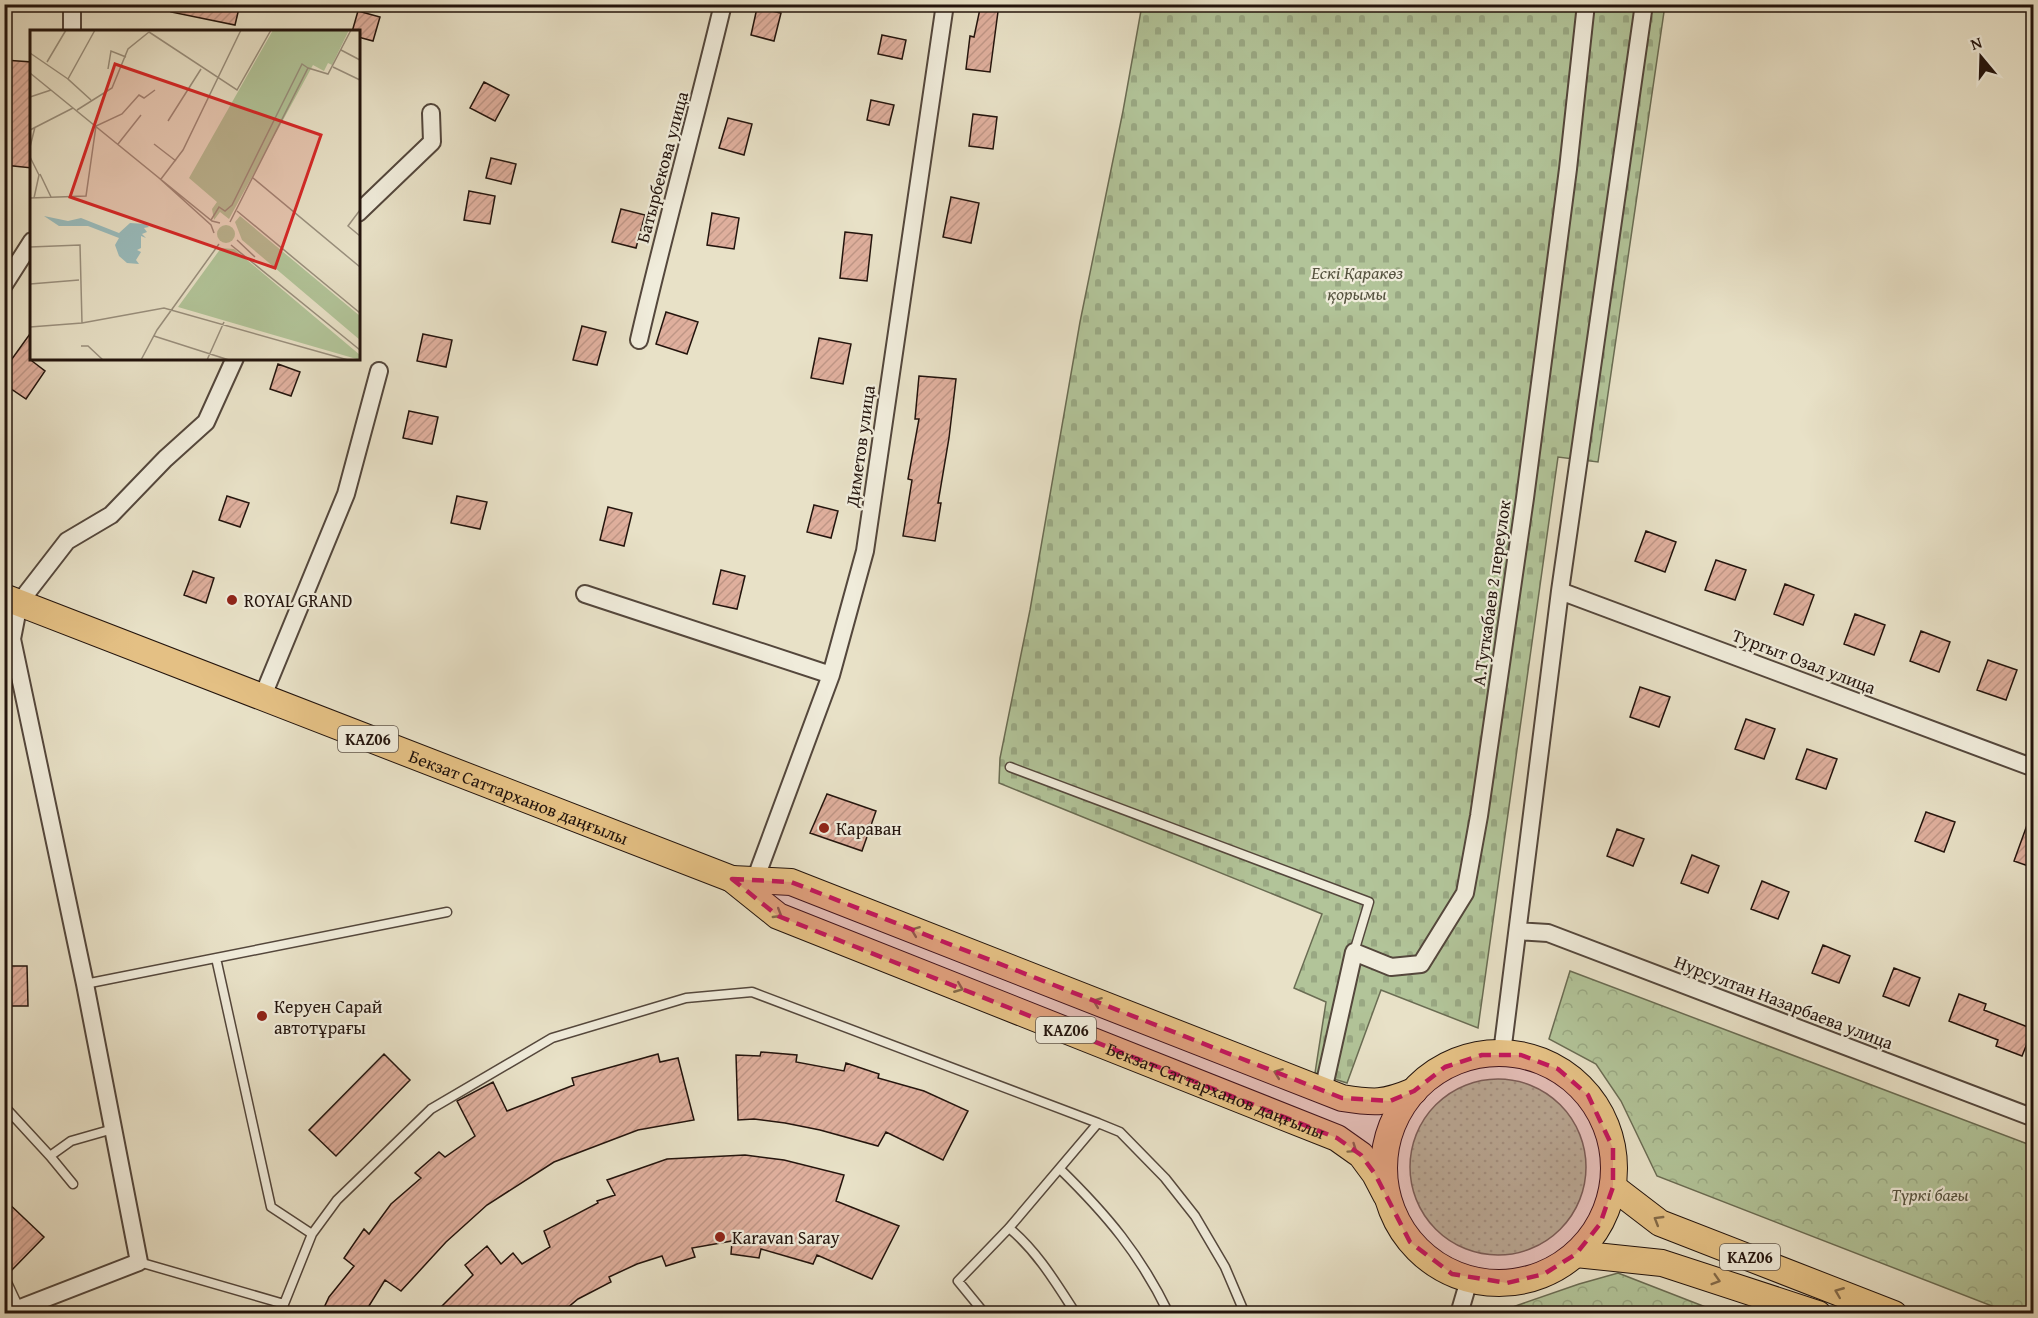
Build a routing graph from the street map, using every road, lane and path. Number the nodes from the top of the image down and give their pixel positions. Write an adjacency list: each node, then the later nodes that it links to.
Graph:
1 (72, 4): 6 (street)
2 (723, 4): 11 (street, Батырбекова улица)
3 (945, 4): 17 (street, Диметов улица)
4 (1586, 4): 24 (street, А.Туткабаев 2 переулок)
5 (1644, 4): 14 (street)
6 (72, 30)
7 (431, 113): 8 (street)
8 (360, 211)
9 (30, 244): 10 (street)
10 (4, 285)
11 (639, 340)
12 (234, 360): 16 (street)
13 (379, 371): 18 (street)
14 (1560, 591): 20 (street, Тургыт Озал улица); 23 (street)
15 (585, 594): 17 (street)
16 (12, 600): 18 (main road, Бекзат Саттарханов даңғылы / KАZ06); 26 (street)
17 (831, 675): 21 (street, Диметов улица)
18 (261, 698): 21 (main road, Бекзат Саттарханов даңғылы / KАZ06)
19 (1010, 767): 24 (lane)
20 (2034, 768)
21 (744, 879): 28 (main road, Бекзат Саттарханов даңғылы / KАZ06, one-way to 21); 38 (main road, Бекзат Саттарханов даңғылы / KАZ06, one-way to 38)
22 (447, 912): 25 (lane)
23 (1518, 931): 27 (street); 31 (street, Нурсултан Назарбаева улица)
24 (1354, 952): 28 (street)
25 (216, 958): 26 (lane); 40 (lane)
26 (85, 984): 33 (street)
27 (1502, 1053): 29 (main road, KАZ06); 37 (main road, KАZ06)
28 (1323, 1091): 29 (main road, Бекзат Саттарханов даңғылы / KАZ06)
29 (1414, 1091): 38 (main road, KАZ06)
30 (4, 1106): 34 (lane)
31 (2034, 1118)
32 (1098, 1123): 35 (lane); 40 (lane); 51 (lane)
33 (113, 1129): 34 (lane); 42 (street)
34 (50, 1156): 36 (lane)
35 (1060, 1169): 39 (lane); 50 (lane)
36 (73, 1184)
37 (1613, 1187): 41 (main road, KАZ06); 54 (main road, KАZ06, one-way to 37)
38 (1386, 1195): 44 (main road, KАZ06)
39 (1009, 1228): 48 (lane); 49 (lane)
40 (312, 1234): 45 (lane)
41 (1576, 1254): 44 (main road, KАZ06); 53 (main road, KАZ06, one-way to 53)
42 (139, 1262): 45 (lane); 46 (street)
43 (4, 1276): 46 (lane)
44 (1469, 1280): 52 (street)
45 (284, 1304): 47 (lane)
46 (12, 1311)
47 (280, 1314)
48 (985, 1314)
49 (1076, 1314)
50 (1170, 1314)
51 (1245, 1314)
52 (1459, 1314)
53 (1818, 1314)
54 (1894, 1314)

